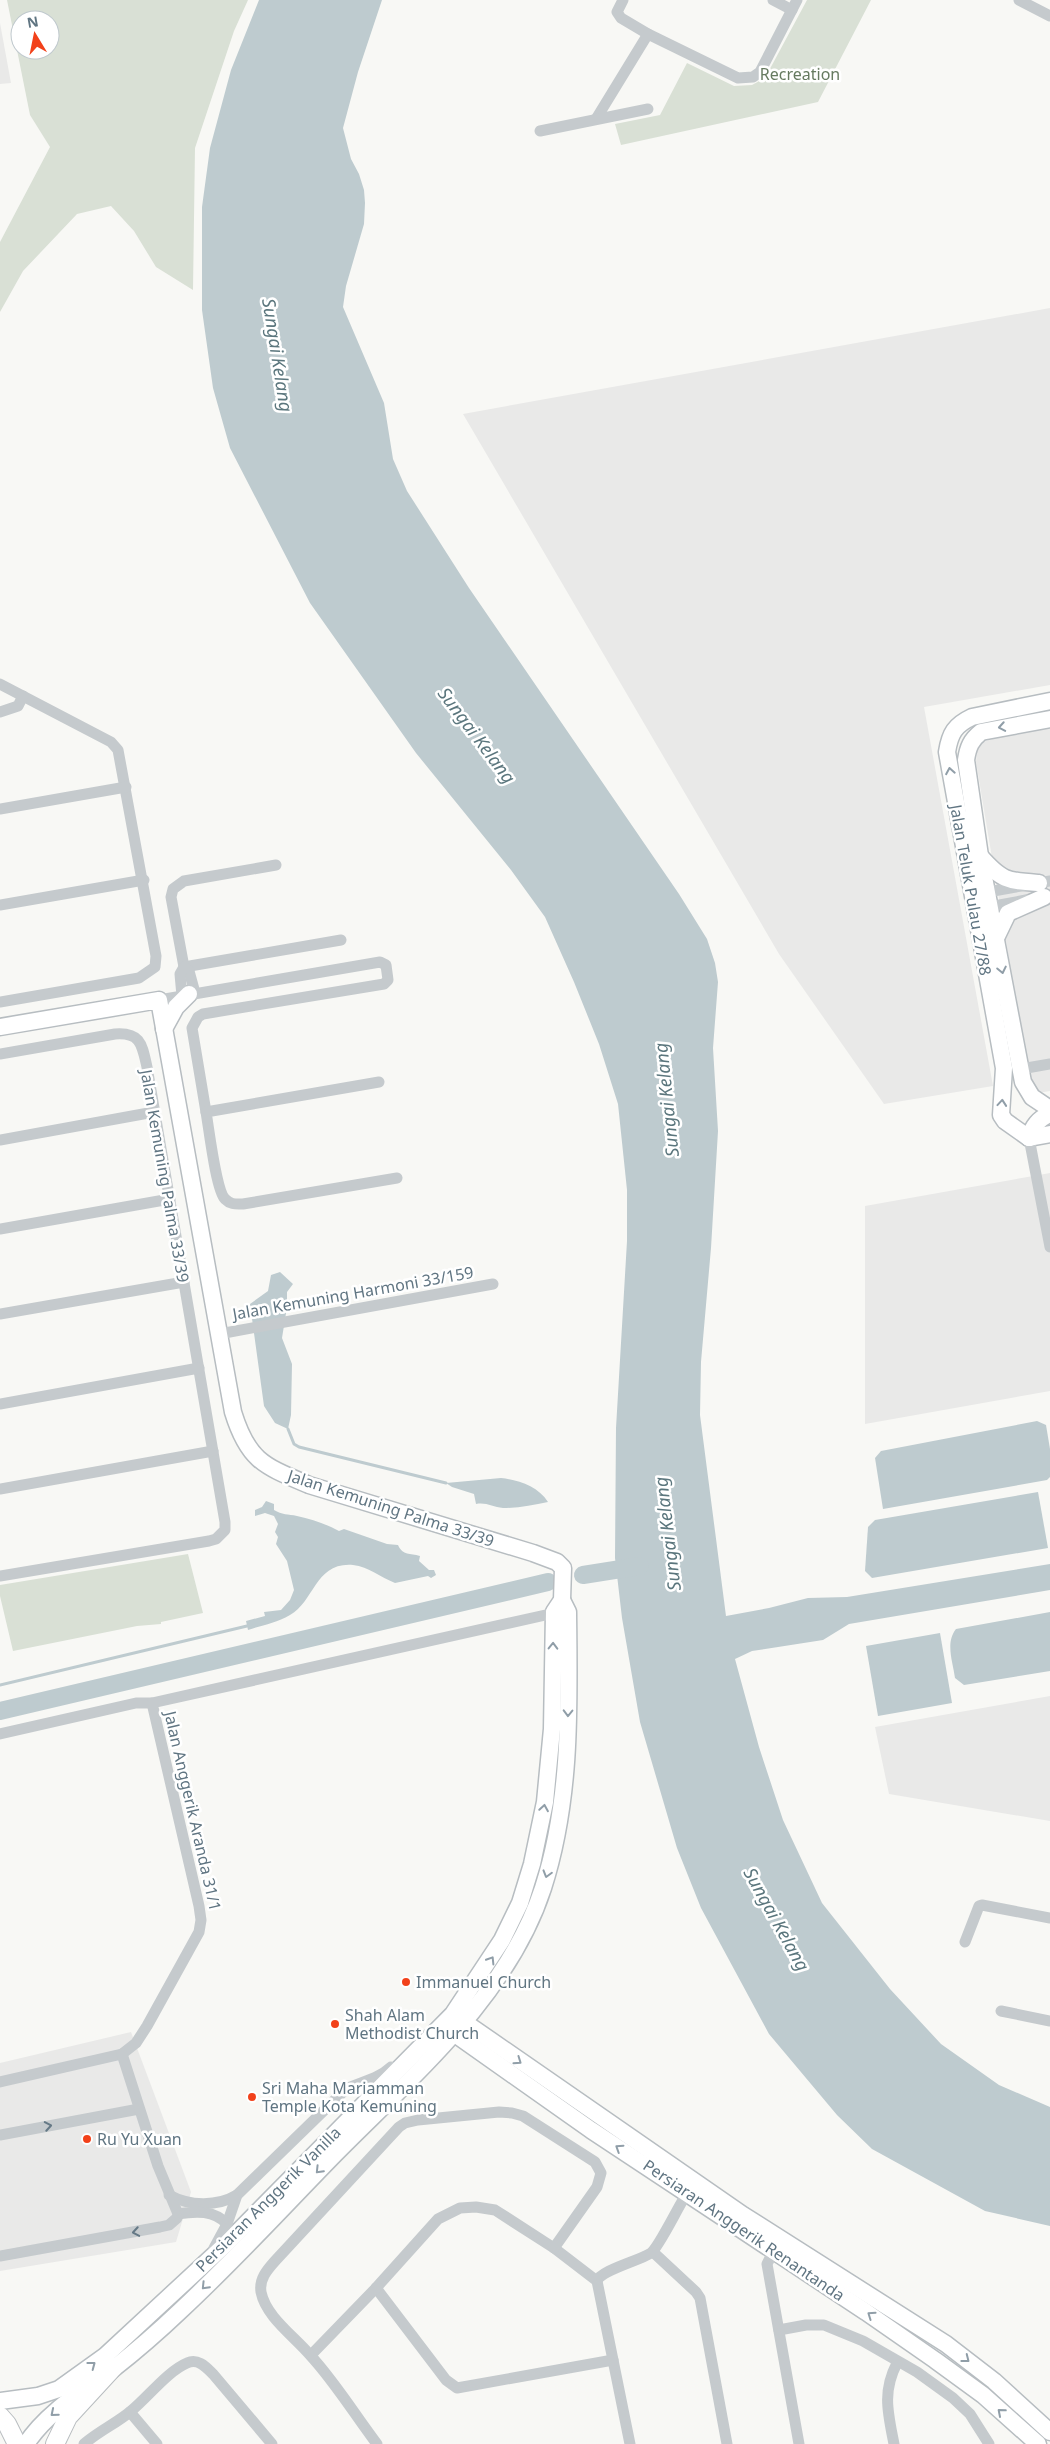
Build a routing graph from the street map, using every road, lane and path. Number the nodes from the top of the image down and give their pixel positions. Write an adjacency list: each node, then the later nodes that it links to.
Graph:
1 (773, 0): 4 (street)
2 (1019, 0): 5 (street)
3 (620, 5): 6 (street)
4 (794, 5): 6 (street)
5 (1050, 16)
6 (648, 34): 8 (street)
7 (648, 109): 8 (street)
8 (596, 119): 9 (street)
9 (540, 131)
10 (0, 684): 11 (street)
11 (23, 696): 13 (street); 15 (street)
12 (1050, 701): 21 (main road, Jalan Teluk Pulau 27/88, one-way to 12)
13 (0, 712)
14 (1050, 719): 17 (main road, Jalan Teluk Pulau 27/88, one-way to 17)
15 (126, 786): 16 (street); 19 (street)
16 (0, 809)
17 (980, 856): 20 (main road); 21 (main road, Jalan Teluk Pulau 27/88)
18 (276, 865): 26 (street)
19 (144, 880): 22 (street); 30 (street)
20 (1046, 889): 21 (street); 23 (main road)
21 (981, 901): 23 (main road, Jalan Teluk Pulau 27/88); 42 (main road, Jalan Teluk Pulau 27/88, one-way to 21)
22 (0, 905)
23 (996, 939): 35 (main road, Jalan Teluk Pulau 27/88, one-way to 35)
24 (341, 940): 26 (street)
25 (361, 965): 27 (street); 27 (street); 28 (street)
26 (184, 967): 28 (street)
27 (365, 987): 39 (street)
28 (188, 994): 29 (street); 32 (main road)
29 (159, 1000): 31 (main road); 32 (main road, Jalan Kemuning Palma 33/39)
30 (0, 1002)
31 (0, 1027)
32 (164, 1029): 52 (main road, Jalan Kemuning Palma 33/39)
33 (0, 1054): 38 (street, Jalan Kemuning Palma 33/39)
34 (1050, 1064): 35 (street)
35 (1021, 1069): 37 (main road, Jalan Teluk Pulau 27/88)
36 (379, 1082): 39 (street)
37 (1050, 1109)
38 (154, 1112): 43 (street); 46 (street, Jalan Kemuning Palma 33/39)
39 (208, 1112): 44 (street)
40 (1050, 1114): 42 (main road)
41 (1050, 1134): 42 (main road)
42 (1029, 1138): 45 (street)
43 (0, 1140)
44 (397, 1178)
45 (1045, 1187): 48 (street)
46 (170, 1199): 47 (street); 49 (street, Jalan Kemuning Palma 33/39)
47 (0, 1229)
48 (1050, 1247)
49 (184, 1282): 51 (street); 53 (street, Jalan Kemuning Palma 33/39)
50 (493, 1284): 52 (street, Jalan Kemuning Harmoni 33/159)
51 (0, 1314)
52 (219, 1334): 57 (main road, Jalan Kemuning Palma 33/39)
53 (199, 1368): 54 (street); 55 (street, Jalan Kemuning Palma 33/39)
54 (0, 1404)
55 (213, 1451): 56 (street); 58 (street, Jalan Kemuning Palma 33/39)
56 (0, 1490)
57 (563, 1568): 59 (main road, Persiaran Anggerik Vanilla)
58 (0, 1576)
59 (561, 1608): 60 (street, Jalan Anggerik Aranda 31/1); 64 (main road, Persiaran Anggerik Vanilla, one-way to 64); 67 (main road, Persiaran Anggerik Vanilla, one-way to 59)
60 (152, 1702): 61 (street); 70 (street, Jalan Anggerik Aranda 31/1)
61 (0, 1734)
62 (1050, 1918): 63 (street)
63 (965, 1942)
64 (500, 1973): 67 (main road, Persiaran Anggerik Vanilla); 69 (main road)
65 (1001, 2011): 66 (street)
66 (1050, 2021)
67 (453, 2024): 68 (main road, Persiaran Anggerik Vanilla); 69 (main road, Persiaran Anggerik Renantanda); 71 (main road, Persiaran Anggerik Vanilla)
68 (426, 2041): 77 (street); 84 (main road, Persiaran Anggerik Vanilla)
69 (487, 2048): 71 (main road); 75 (main road, Persiaran Anggerik Renantanda)
70 (122, 2054): 72 (street); 73 (street)
71 (430, 2057): 93 (main road, Persiaran Anggerik Vanilla, one-way to 93)
72 (0, 2082)
73 (139, 2109): 74 (street, one-way to 73); 76 (street)
74 (0, 2135)
75 (691, 2187): 81 (street); 82 (main road, Persiaran Anggerik Renantanda); 88 (main road)
76 (169, 2195): 77 (street); 78 (street)
77 (237, 2195): 79 (street)
78 (178, 2214): 79 (street); 83 (street, one-way to 83)
79 (227, 2224): 84 (street)
80 (554, 2248): 85 (street); 86 (street); 89 (street)
81 (653, 2252): 85 (street); 106 (street)
82 (773, 2252): 87 (street); 91 (main road, Persiaran Anggerik Renantanda, one-way to 82)
83 (0, 2256)
84 (199, 2268): 94 (main road, Persiaran Anggerik Vanilla, one-way to 84)
85 (597, 2281): 90 (street)
86 (376, 2288): 89 (street); 90 (street)
87 (779, 2330): 92 (street); 107 (street)
88 (946, 2344): 91 (main road); 97 (main road, one-way to 97)
89 (311, 2355): 104 (street)
90 (613, 2360): 105 (street)
91 (935, 2360): 110 (main road, Persiaran Anggerik Renantanda, one-way to 91)
92 (897, 2363): 108 (street); 109 (street)
93 (114, 2367): 99 (main road, Persiaran Anggerik Vanilla, one-way to 99); 100 (main road)
94 (0, 2401)
95 (130, 2412): 101 (street); 102 (street); 103 (street)
96 (0, 2416): 98 (main road)
97 (1050, 2432)
98 (17, 2444)
99 (26, 2444)
100 (55, 2444)
101 (84, 2444)
102 (157, 2444)
103 (272, 2444)
104 (378, 2444)
105 (630, 2444)
106 (727, 2444)
107 (799, 2444)
108 (894, 2444)
109 (989, 2444)
110 (1038, 2444)

